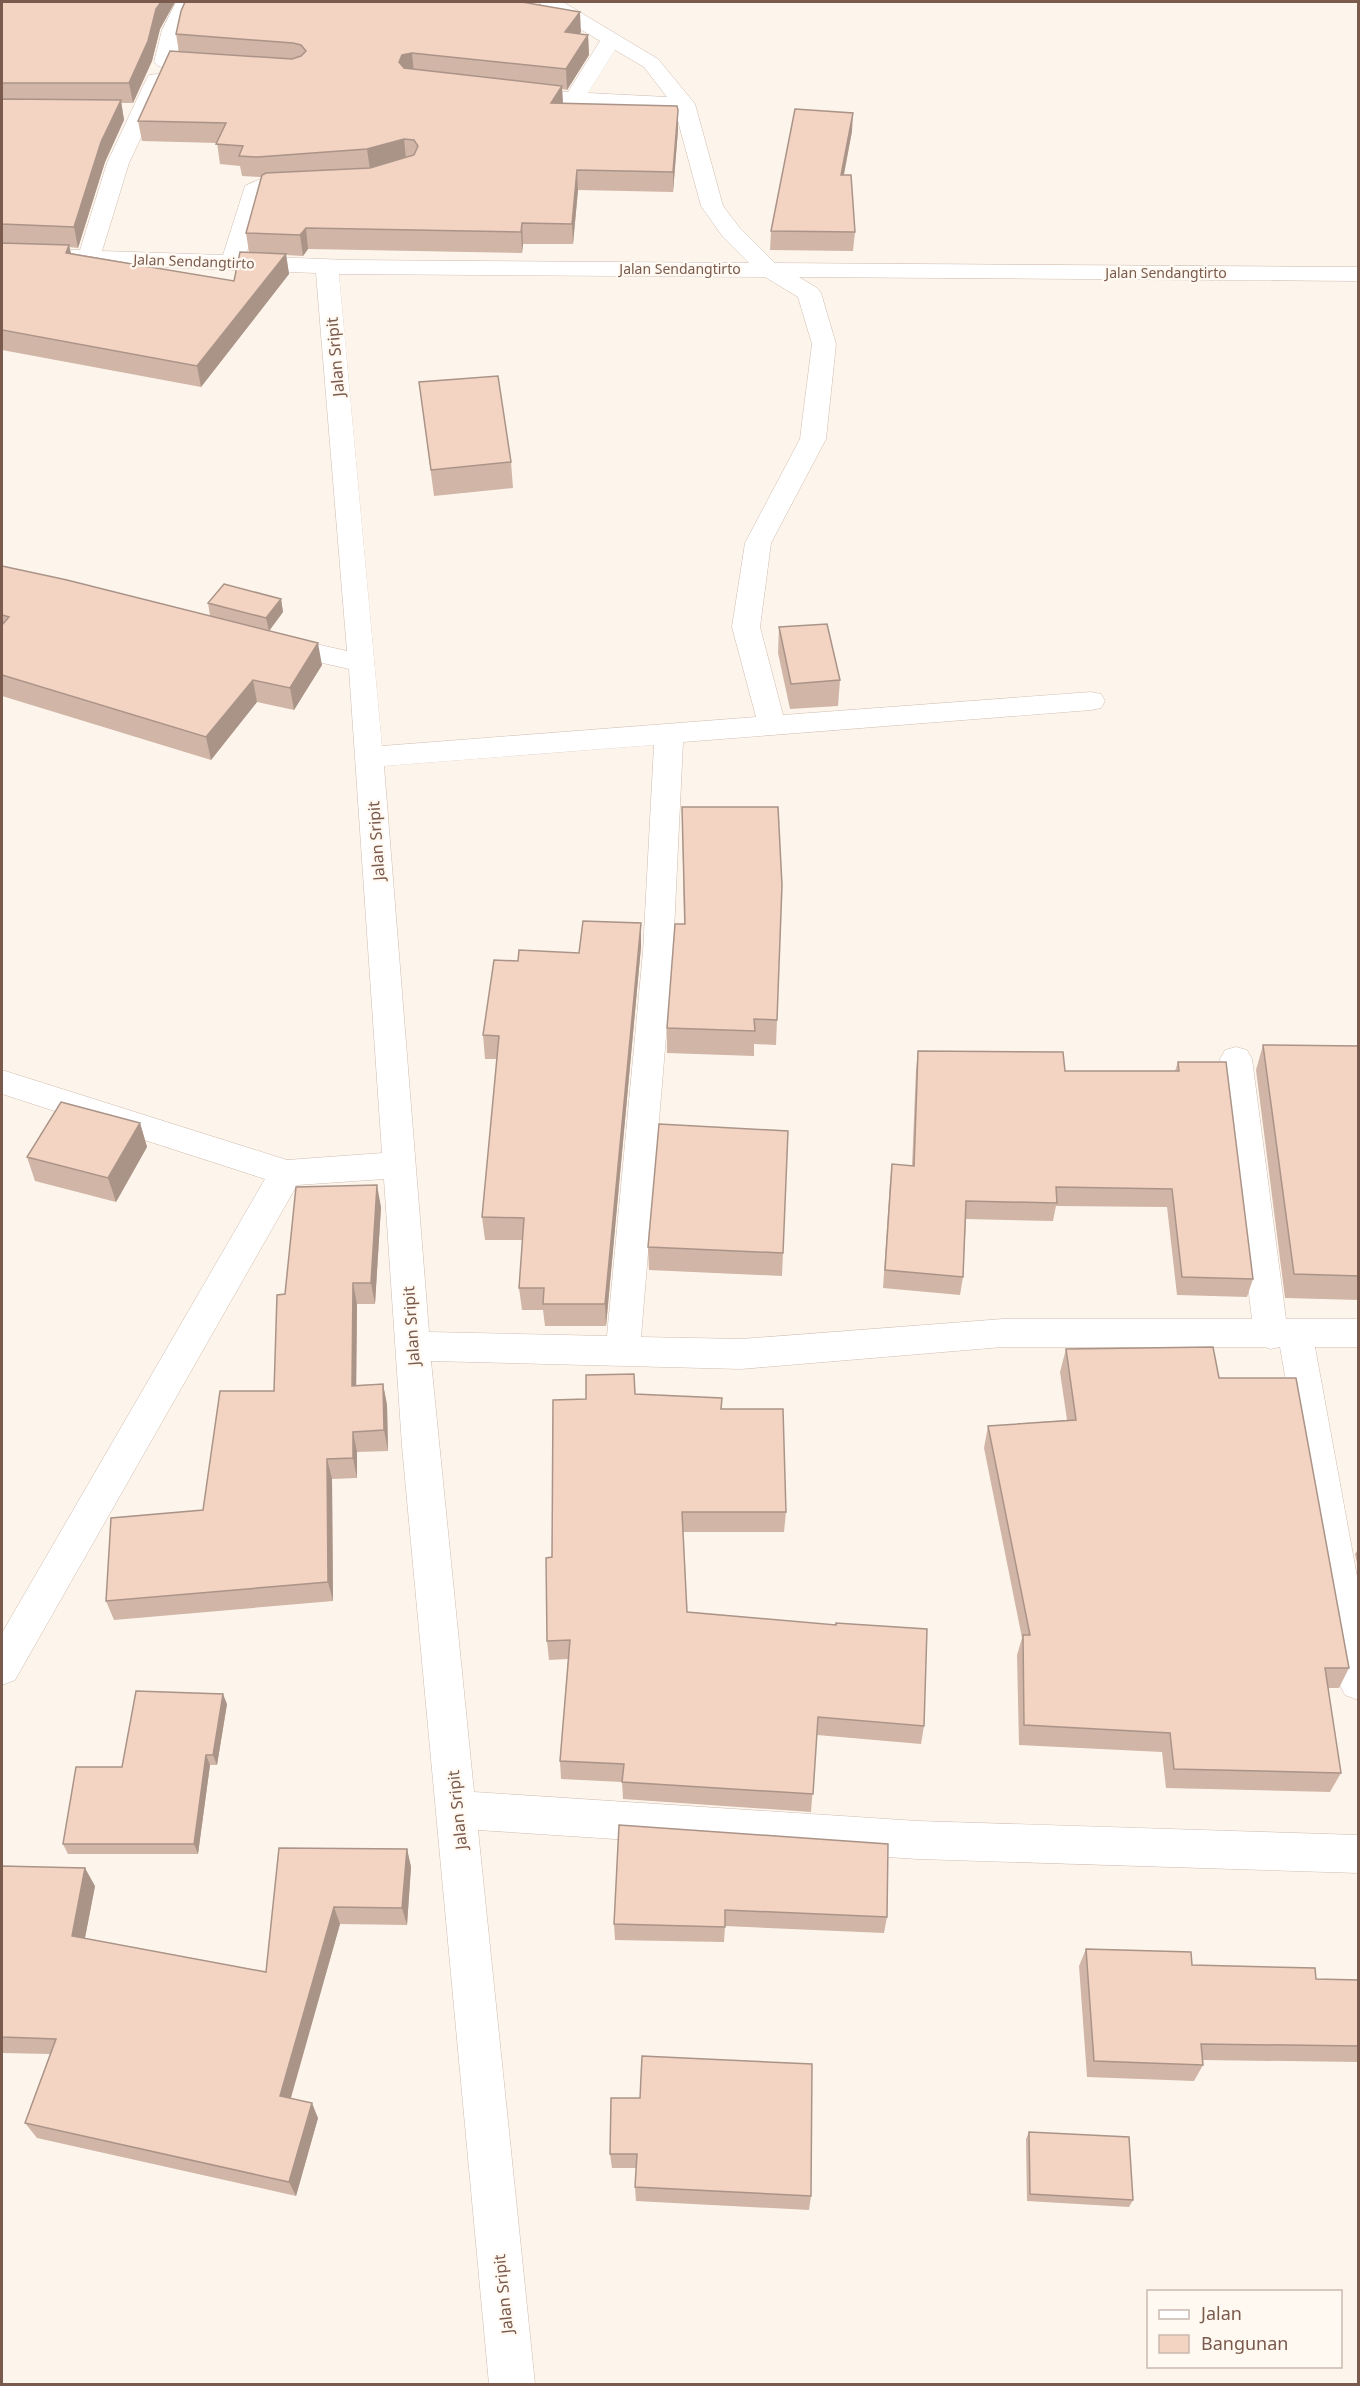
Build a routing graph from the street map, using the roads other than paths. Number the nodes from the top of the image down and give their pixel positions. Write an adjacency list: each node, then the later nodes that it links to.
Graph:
1 (186, 2): 4 (street)
2 (549, 2): 3 (street)
3 (612, 38): 7 (street); 8 (street)
4 (165, 62): 5 (street); 10 (street)
5 (189, 64)
6 (494, 90): 7 (street)
7 (574, 99): 8 (street)
8 (684, 104): 16 (street)
9 (119, 112): 10 (street)
10 (142, 112): 13 (street)
11 (329, 181): 14 (street)
12 (2, 254): 13 (street, Jalan Sendangtirto)
13 (89, 257): 14 (street, Jalan Sendangtirto)
14 (233, 262): 15 (street, Jalan Sendangtirto)
15 (327, 266): 16 (street, Jalan Sendangtirto); 19 (street, Jalan Sripit)
16 (768, 268): 17 (street, Jalan Sendangtirto); 21 (street)
17 (1359, 274)
18 (247, 637): 19 (street)
19 (362, 663): 23 (street, Jalan Sripit)
20 (1091, 701): 21 (street)
21 (772, 726): 22 (street)
22 (669, 734): 23 (street); 31 (street)
23 (370, 757): 26 (street, Jalan Sripit)
24 (1236, 1059): 28 (street)
25 (2, 1082): 27 (street)
26 (399, 1165): 27 (street); 30 (street, Jalan Sripit)
27 (287, 1173): 32 (street)
28 (1283, 1333): 29 (street); 31 (street); 33 (street)
29 (1359, 1333)
30 (412, 1346): 31 (street); 34 (street, Jalan Sripit)
31 (623, 1351)
32 (2, 1668)
33 (1359, 1683)
34 (457, 1810): 35 (street); 36 (street, Jalan Sripit)
35 (1359, 1854)
36 (512, 2385)

